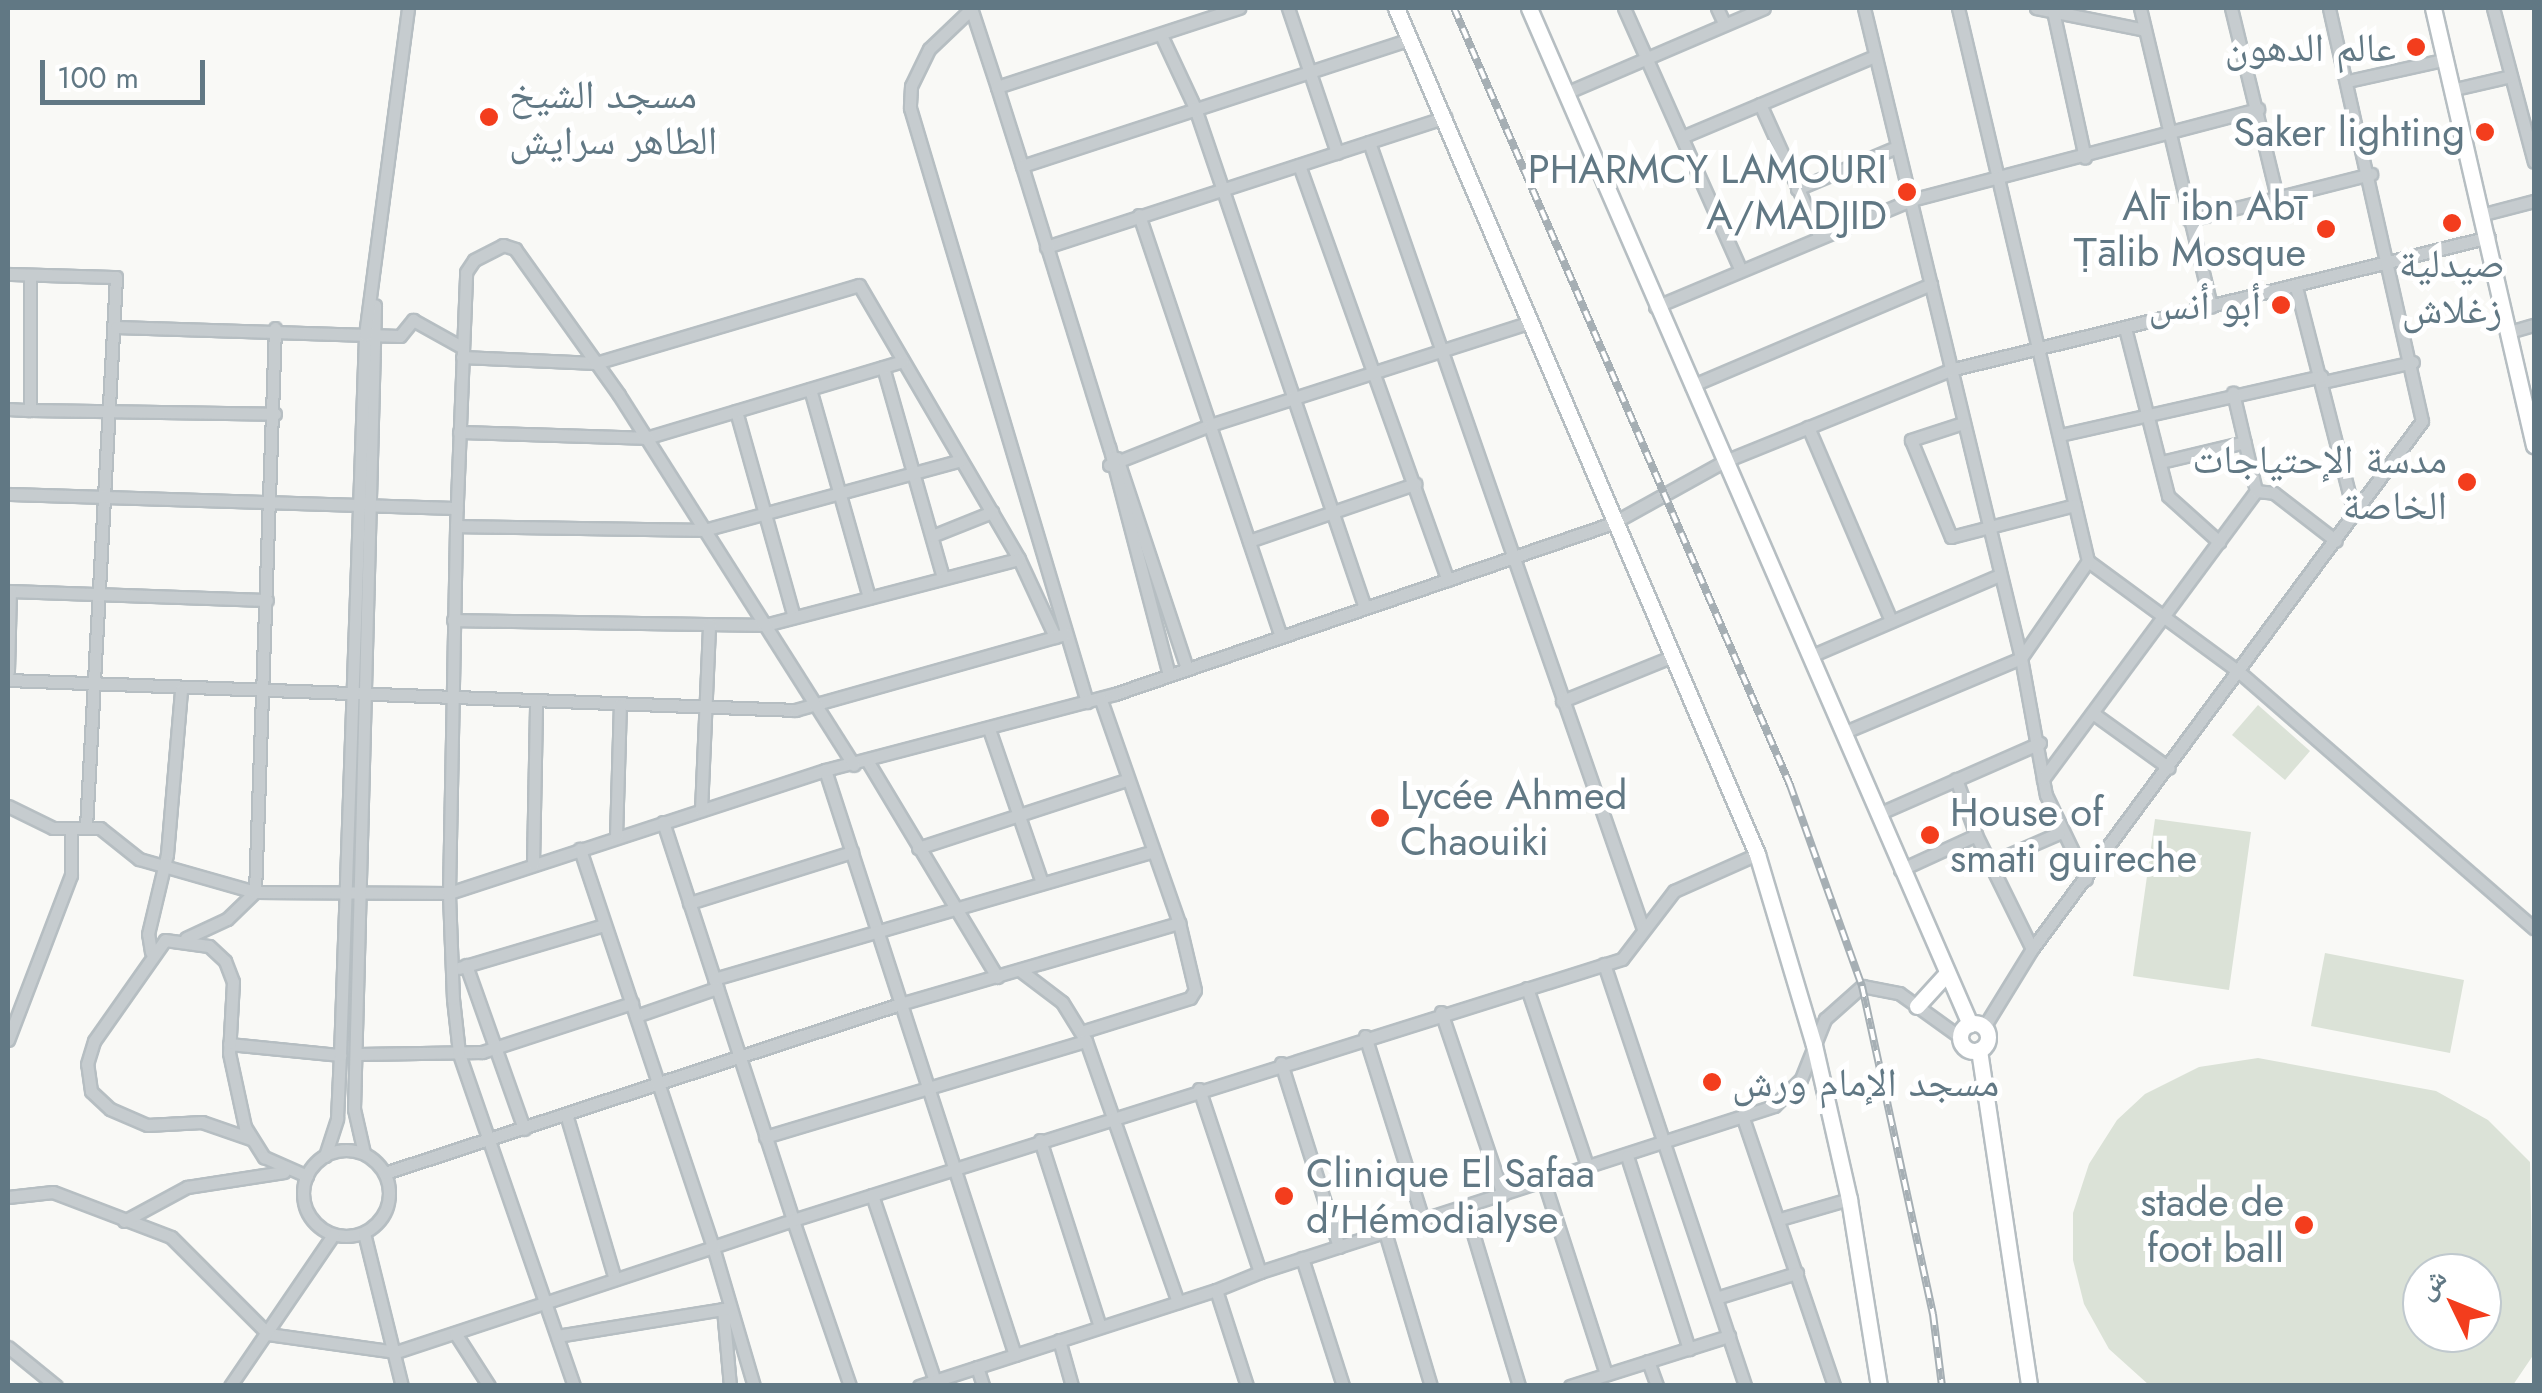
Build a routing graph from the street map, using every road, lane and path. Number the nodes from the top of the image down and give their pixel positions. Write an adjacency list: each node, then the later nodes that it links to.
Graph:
1 (408, 8): 73 (street)
2 (971, 8): 29 (street); 148 (street)
3 (1239, 8): 21 (street)
4 (1288, 8): 26 (street)
5 (1396, 8): 22 (street)
6 (1529, 8): 31 (street)
7 (1624, 8): 24 (street)
8 (1717, 8): 19 (street)
9 (1764, 8): 19 (street)
10 (1864, 8): 23 (street)
11 (1958, 8): 47 (street)
12 (2036, 8): 18 (street)
13 (2140, 8): 20 (street)
14 (2231, 8): 34 (street)
15 (2330, 8): 28 (street)
16 (2434, 8): 25 (street)
17 (2493, 8): 27 (street)
18 (2053, 11): 20 (street); 42 (street)
19 (1724, 23): 24 (street)
20 (2145, 30): 37 (street)
21 (1161, 35): 29 (street); 33 (street)
22 (1410, 39): 26 (street); 36 (street)
23 (1875, 56): 32 (street); 40 (street)
24 (1647, 58): 31 (street); 38 (street)
25 (2447, 58): 28 (street); 30 (street)
26 (1314, 72): 33 (street); 41 (street)
27 (2511, 76): 30 (street); 35 (street)
28 (2348, 81): 46 (street)
29 (996, 88): 45 (street)
30 (2454, 90): 53 (street)
31 (1568, 92): 65 (street)
32 (1760, 104): 38 (street); 49 (street)
33 (1194, 108): 45 (street); 48 (street)
34 (2258, 109): 37 (street); 50 (street)
35 (2530, 116): 43 (street)
36 (1445, 117): 39 (street); 67 (street)
37 (2170, 134): 42 (street); 55 (street)
38 (1682, 138): 60 (street)
39 (1369, 142): 41 (street); 75 (street)
40 (1897, 147): 49 (street); 51 (street)
41 (1337, 153): 44 (street)
42 (2086, 158): 47 (street)
43 (2534, 162)
44 (1299, 165): 48 (street); 81 (street)
45 (1022, 166): 58 (street)
46 (2370, 174): 50 (street); 59 (street)
47 (1998, 180): 51 (street); 74 (street)
48 (1222, 186): 54 (street); 87 (street)
49 (1798, 189): 56 (street)
50 (2278, 196): 55 (street)
51 (1911, 200): 56 (street); 63 (street)
52 (2534, 200): 53 (street)
53 (2484, 214): 57 (street)
54 (1139, 215): 58 (street); 95 (street)
55 (2190, 220): 66 (street)
56 (1818, 235): 60 (street)
57 (2489, 237): 59 (street); 72 (street)
58 (1046, 247): 105 (street)
59 (2391, 264): 64 (street); 79 (street)
60 (1740, 270): 65 (street)
61 (8, 274): 62 (street)
62 (30, 274): 69 (street); 89 (street)
63 (1931, 284): 82 (street); 84 (street)
64 (2296, 287): 66 (street); 83 (street)
65 (1655, 307): 84 (street)
66 (2211, 308): 71 (street)
67 (1527, 323): 75 (street); 121 (street)
68 (2534, 325): 72 (street)
69 (116, 327): 70 (street); 91 (street)
70 (275, 328): 73 (street); 92 (street)
71 (2125, 328): 74 (street); 93 (street)
72 (2508, 332): 101 (street)
73 (371, 334): 76 (street); 113 (street); 115 (street)
74 (2038, 346): 82 (street); 98 (street)
75 (1443, 347): 81 (street); 129 (street)
76 (462, 353): 78 (street); 78 (street); 97 (street)
77 (903, 361): 78 (street); 80 (street); 102 (street)
78 (596, 362): 99 (street)
79 (2413, 362): 83 (street); 120 (street)
80 (883, 367): 85 (street); 106 (street)
81 (1375, 369): 87 (street); 107 (street)
82 (1950, 370): 94 (street); 96 (street)
83 (2322, 379): 86 (street); 120 (street)
84 (1690, 386): 103 (street)
85 (810, 389): 90 (street); 109 (street)
86 (2233, 393): 93 (street); 100 (street)
87 (1296, 396): 95 (street); 117 (street)
88 (8, 409): 89 (street)
89 (30, 410): 91 (street)
90 (736, 411): 99 (street); 119 (street)
91 (113, 412): 92 (street); 111 (street)
92 (275, 414): 112 (street)
93 (2148, 414): 98 (street); 104 (street)
94 (1963, 423): 122 (street); 122 (street)
95 (1210, 424): 105 (street); 126 (street)
96 (1808, 427): 103 (street); 145 (street)
97 (460, 432): 99 (street); 116 (street)
98 (2060, 435): 114 (street)
99 (646, 438): 124 (street)
100 (2245, 442): 104 (street); 108 (street)
101 (2534, 444)
102 (961, 460): 106 (street); 118 (street)
103 (1725, 461): 121 (street); 150 (street)
104 (2161, 462): 128 (street)
105 (1114, 463): 132 (street); 134 (street)
106 (915, 473): 109 (street); 125 (street)
107 (1415, 484): 117 (street); 136 (street)
108 (2256, 491): 127 (street); 128 (street)
109 (840, 493): 119 (street); 139 (street)
110 (8, 494): 111 (street)
111 (101, 499): 112 (street); 138 (street)
112 (270, 502): 113 (street); 140 (street)
113 (356, 505): 115 (street); 162 (street)
114 (2075, 505): 122 (street); 131 (street)
115 (371, 506): 116 (street); 161 (street)
116 (456, 508): 123 (street)
117 (1333, 511): 126 (street); 141 (street)
118 (992, 512): 125 (street); 130 (street)
119 (765, 513): 124 (street); 143 (street)
120 (2355, 516): 127 (street)
121 (1613, 524): 129 (street); 151 (street)
122 (1988, 524): 133 (street)
123 (456, 526): 124 (street); 144 (street)
124 (704, 530): 147 (street)
125 (932, 536): 135 (street)
126 (1249, 541): 149 (street)
127 (2336, 541): 155 (street)
128 (2219, 542): 142 (street)
129 (1512, 558): 136 (street); 165 (street)
130 (1019, 559): 135 (street); 148 (street)
131 (2088, 561): 142 (street); 152 (street)
132 (1155, 572): 134 (street); 153 (street)
133 (2000, 575): 145 (street); 152 (street)
134 (1141, 577): 156 (street)
135 (943, 578): 139 (street)
136 (1448, 580): 141 (street)
137 (9, 591): 138 (street); 154 (street)
138 (98, 593): 140 (street); 158 (street)
139 (869, 598): 143 (street)
140 (267, 600): 160 (street)
141 (1365, 608): 149 (street)
142 (2166, 616): 155 (street); 170 (street)
143 (794, 617): 147 (street)
144 (454, 620): 146 (street); 163 (street)
145 (1891, 621): 150 (street)
146 (709, 624): 147 (street); 169 (street)
147 (765, 625): 168 (street)
148 (1060, 636): 164 (street); 168 (street)
149 (1281, 637): 153 (street)
150 (1813, 654): 172 (street)
151 (1672, 657): 165 (street); 195 (street)
152 (2021, 658): 172 (street); 173 (street)
153 (1187, 670): 156 (street)
154 (8, 671)
155 (2238, 671): 176 (street); 210 (street)
156 (1169, 676): 164 (street)
157 (8, 680): 158 (street)
158 (96, 684): 159 (street); 186 (street)
159 (181, 690): 160 (street); 198 (street)
160 (265, 691): 162 (street); 202 (street)
161 (367, 695): 162 (street); 163 (street); 205 (street)
162 (350, 696): 204 (street)
163 (451, 699): 166 (street); 203 (street)
164 (1093, 700): 171 (street); 180 (street)
165 (1562, 701): 212 (street)
166 (536, 702): 167 (street); 197 (street)
167 (620, 705): 169 (street); 190 (street)
168 (816, 705): 169 (street); 175 (street)
169 (704, 708): 182 (street)
170 (2094, 714): 176 (street); 179 (street)
171 (988, 729): 174 (street); 184 (street)
172 (1845, 732): 183 (street)
173 (2040, 743): 178 (street); 179 (street)
174 (868, 762): 175 (street); 192 (street)
175 (854, 765): 177 (street)
176 (2168, 768): 200 (street)
177 (825, 770): 182 (street); 193 (street)
178 (1956, 779): 183 (street); 189 (street)
179 (2043, 779): 188 (street)
180 (1126, 780): 184 (street); 194 (street)
181 (8, 806): 187 (street)
182 (702, 810): 185 (street)
183 (1878, 814): 199 (street)
184 (1020, 815): 192 (street); 201 (street)
185 (662, 822): 190 (street); 206 (street)
186 (86, 827): 187 (street); 198 (street)
187 (71, 831): 231 (street)
188 (2060, 833): 196 (street); 200 (street)
189 (1976, 836): 196 (street); 199 (street)
190 (616, 837): 191 (street)
191 (580, 848): 197 (street); 209 (street)
192 (918, 848): 207 (street)
193 (852, 852): 206 (street); 211 (street)
194 (1150, 852): 201 (street); 208 (street)
195 (1757, 854): 212 (street); 233 (street)
196 (1990, 863): 214 (street)
197 (533, 864): 203 (street)
198 (164, 866): 202 (street); 215 (street)
199 (1900, 870): 220 (street)
200 (2086, 879): 214 (street)
201 (1041, 880): 207 (street)
202 (255, 892): 204 (street); 213 (street)
203 (448, 893): 205 (street); 218 (street)
204 (346, 894): 205 (street); 238 (street)
205 (364, 894): 236 (street)
206 (689, 903): 222 (street)
207 (954, 910): 211 (street); 221 (street)
208 (1179, 923): 219 (street); 229 (street)
209 (604, 924): 217 (street); 226 (street)
210 (2534, 928)
211 (876, 929): 222 (street); 224 (street)
212 (1643, 930): 216 (street)
213 (186, 938): 215 (street); 232 (street)
214 (2032, 949): 228 (street)
215 (151, 952): 250 (street)
216 (1604, 964): 223 (street); 252 (street)
217 (466, 965): 218 (street); 234 (street)
218 (450, 970): 237 (street)
219 (1021, 971): 221 (street); 229 (street)
220 (1947, 973): 225 (street); 228 (street)
221 (998, 978): 224 (street)
222 (715, 983): 226 (street); 239 (street)
223 (1527, 988): 227 (street); 257 (street)
224 (900, 1004): 239 (street); 242 (street)
225 (1916, 1006): 228 (street); 233 (street)
226 (634, 1009): 234 (street); 241 (street)
227 (1441, 1012): 230 (street); 263 (street)
228 (1972, 1029): 235 (street); 235 (street)
229 (1083, 1036): 242 (street); 245 (street)
230 (1365, 1036): 240 (street); 269 (street)
231 (8, 1040)
232 (229, 1044): 238 (street); 250 (street)
233 (1814, 1045): 246 (street); 265 (street)
234 (494, 1048): 237 (street); 247 (street)
235 (1980, 1050): 319 (street)
236 (358, 1054): 237 (street); 253 (street)
237 (459, 1054): 248 (street)
238 (340, 1055): 254 (street)
239 (739, 1058): 241 (street); 249 (street)
240 (1281, 1063): 243 (street); 275 (street)
241 (658, 1081): 244 (street); 274 (street)
242 (924, 1086): 249 (street); 256 (street)
243 (1199, 1089): 245 (street); 277 (street)
244 (566, 1114): 247 (street); 279 (street)
245 (1113, 1117): 251 (street); 283 (street)
246 (1743, 1118): 252 (street); 267 (street)
247 (524, 1129): 248 (street)
248 (487, 1136): 259 (street); 282 (street)
249 (766, 1137): 268 (street)
250 (251, 1139): 258 (street)
251 (1040, 1140): 256 (street); 285 (street)
252 (1664, 1144): 255 (street); 281 (street)
253 (364, 1154): 254 (street); 259 (street)
254 (325, 1156): 260 (street)
255 (1627, 1156): 257 (street); 292 (street)
256 (952, 1168): 262 (street); 294 (street)
257 (1588, 1168): 261 (street)
258 (286, 1171): 260 (street); 270 (street)
259 (385, 1173): 272 (street)
260 (306, 1176): 273 (street)
261 (1544, 1182): 263 (street); 297 (street)
262 (872, 1194): 268 (street); 298 (street)
263 (1503, 1195): 266 (street)
264 (8, 1198): 270 (street)
265 (1849, 1198): 267 (street); 318 (street)
266 (1464, 1207): 269 (street); 313 (street)
267 (1780, 1219): 278 (street)
268 (793, 1220): 274 (street); 306 (street)
269 (1423, 1220): 271 (street)
270 (124, 1221): 287 (street)
271 (1384, 1232): 275 (street); 312 (street)
272 (364, 1233): 273 (street); 293 (street)
273 (334, 1235): 287 (street)
274 (714, 1247): 279 (street); 284 (street)
275 (1339, 1247): 276 (street)
276 (1302, 1258): 277 (street); 311 (street)
277 (1260, 1272): 280 (street)
278 (1796, 1272): 281 (street); 317 (street)
279 (615, 1279): 282 (street)
280 (1216, 1290): 283 (street); 310 (street)
281 (1716, 1298): 289 (street)
282 (545, 1302): 286 (street); 288 (street)
283 (1178, 1302): 285 (street)
284 (726, 1308): 288 (street); 304 (street); 305 (street)
285 (1100, 1327): 290 (street)
286 (455, 1333): 293 (street); 302 (street)
287 (268, 1334): 293 (street); 300 (street)
288 (557, 1336): 303 (street)
289 (1729, 1336): 292 (street); 316 (street)
290 (1059, 1340): 294 (street); 309 (street)
291 (8, 1347): 299 (street)
292 (1689, 1348): 295 (street)
293 (396, 1352): 301 (street)
294 (1014, 1355): 296 (street)
295 (1648, 1361): 297 (street); 315 (street)
296 (978, 1367): 298 (street); 308 (street)
297 (1606, 1374): 314 (street)
298 (934, 1381): 307 (street)
299 (56, 1386)
300 (230, 1386)
301 (402, 1386)
302 (489, 1386)
303 (574, 1386)
304 (730, 1386)
305 (754, 1386)
306 (850, 1386)
307 (919, 1386)
308 (983, 1386)
309 (1072, 1386)
310 (1246, 1386)
311 (1343, 1386)
312 (1431, 1386)
313 (1518, 1386)
314 (1570, 1386)
315 (1657, 1386)
316 (1745, 1386)
317 (1834, 1386)
318 (1880, 1386)
319 (2029, 1386)

